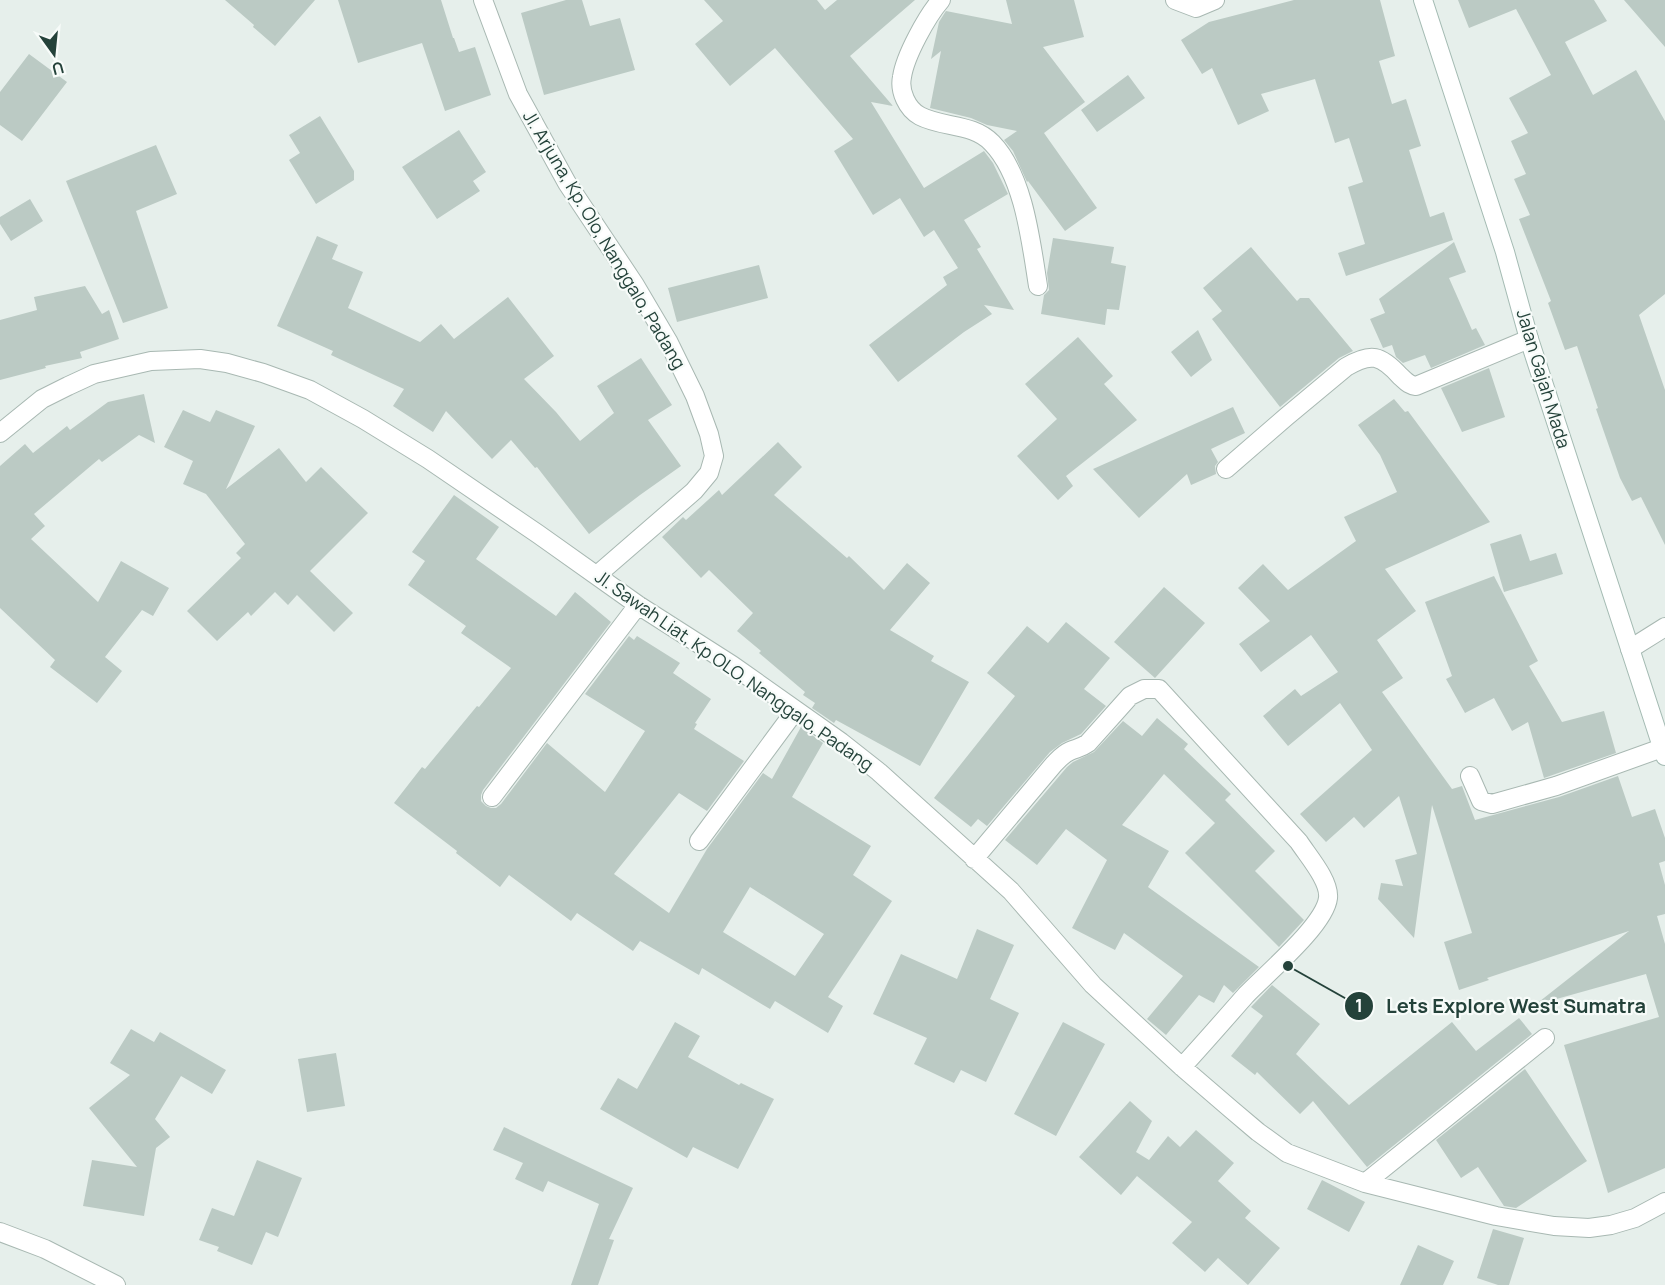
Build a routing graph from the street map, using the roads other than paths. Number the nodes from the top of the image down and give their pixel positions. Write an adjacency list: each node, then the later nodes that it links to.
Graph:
1 (483, 0): 10 (street, Jl. Arjuna, Kp. Olo, Nanggalo, Padang)
2 (941, 0): 6 (street)
3 (1175, 0): 4 (street)
4 (1215, 0)
5 (1423, 0): 7 (street, Jalan Gajah Mada)
6 (1038, 285)
7 (1529, 339): 9 (street); 13 (street, Jalan Gajah Mada)
8 (0, 433): 10 (street, Jl. Sawah Liat, Kp OLO, Nanggalo, Padang)
9 (1226, 469)
10 (597, 575): 11 (street, Jl. Sawah Liat, Kp OLO, Nanggalo, Padang)
11 (638, 605): 14 (street, Jl. Sawah Liat, Kp OLO, Nanggalo, Padang); 17 (street)
12 (1665, 627): 13 (street)
13 (1630, 649): 15 (street, Jalan Gajah Mada)
14 (795, 711): 18 (street); 19 (street, Jl. Sawah Liat, Kp OLO, Nanggalo, Padang)
15 (1664, 752): 16 (street)
16 (1470, 776)
17 (492, 797)
18 (699, 841)
19 (974, 859): 21 (street, Jl. Sawah Liat, Kp OLO, Nanggalo, Padang); 21 (street)
20 (1545, 1038): 22 (street)
21 (1182, 1067): 22 (street, Jl. Sawah Liat, Kp OLO, Nanggalo, Padang)
22 (1365, 1183): 23 (street, Jl. Sawah Liat, Kp OLO, Nanggalo, Padang)
23 (1665, 1202)
24 (0, 1232): 25 (street)
25 (116, 1285)

